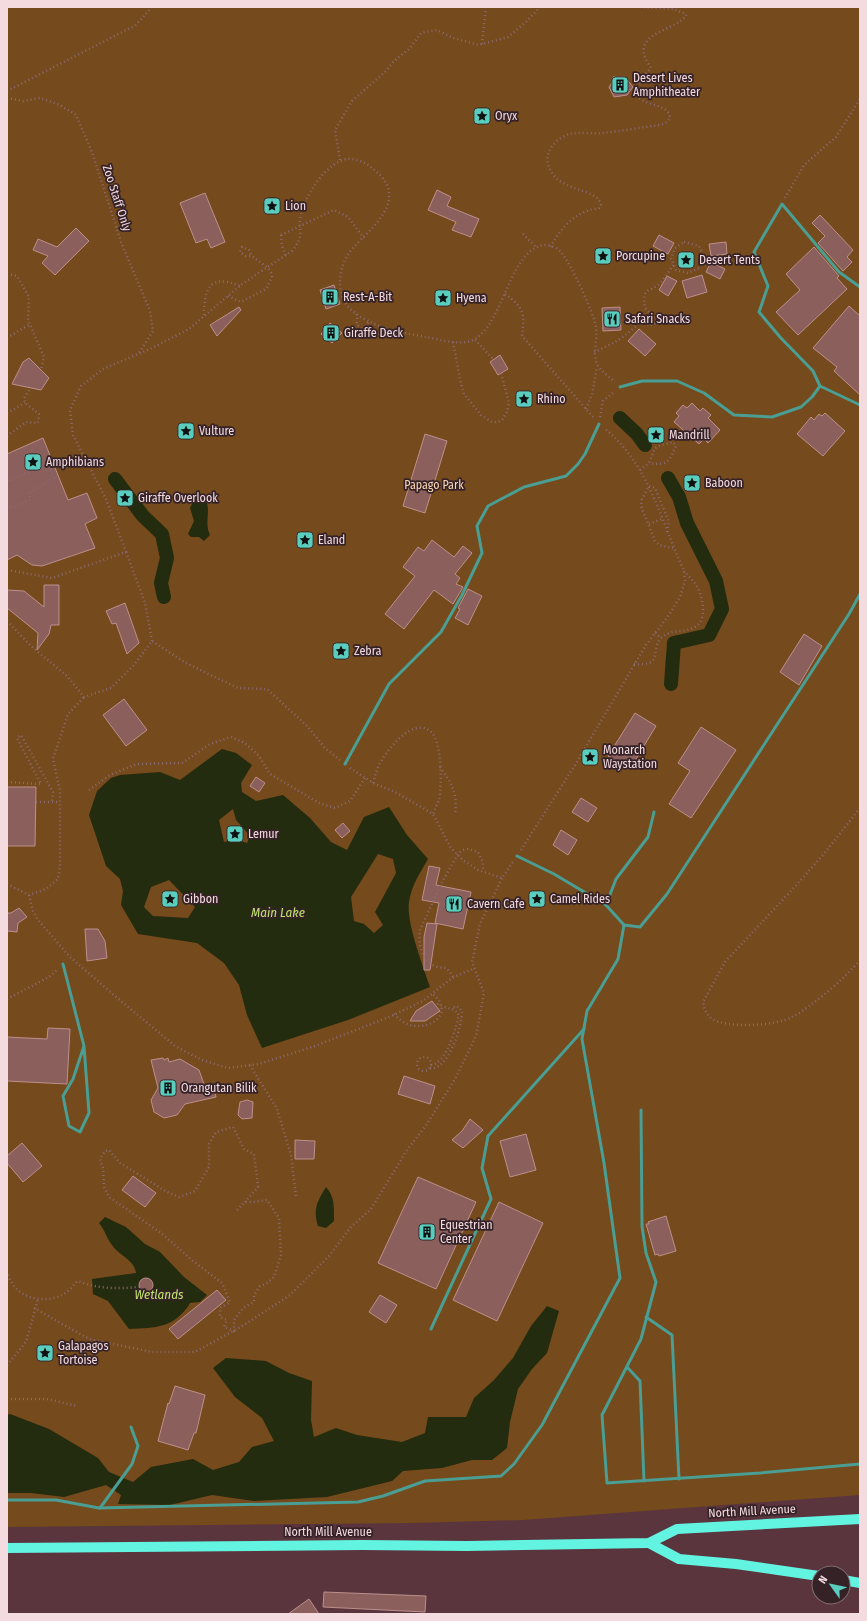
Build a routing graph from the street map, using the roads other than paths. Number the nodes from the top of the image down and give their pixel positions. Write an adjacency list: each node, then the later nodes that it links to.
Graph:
1 (860, 287): 2 (lane)
2 (820, 386): 3 (lane); 4 (lane)
3 (620, 387)
4 (860, 405)
5 (599, 424): 7 (lane)
6 (860, 594): 11 (lane)
7 (345, 764)
8 (654, 812): 10 (lane)
9 (517, 856): 10 (lane)
10 (606, 905): 11 (lane)
11 (624, 925): 13 (lane)
12 (63, 964): 14 (lane)
13 (584, 1029): 17 (lane); 24 (lane)
14 (84, 1046): 14 (lane)
15 (641, 1110): 16 (lane)
16 (646, 1317): 18 (lane); 21 (lane)
17 (431, 1329)
18 (627, 1367): 22 (lane); 22 (lane)
19 (131, 1427): 24 (lane)
20 (860, 1464): 21 (lane)
21 (679, 1479): 22 (lane)
22 (644, 1481)
23 (7, 1500): 24 (lane)
24 (99, 1508)
25 (860, 1519): 26 (main road, North Mill Avenue)
26 (649, 1543): 27 (main road, North Mill Avenue); 28 (main road, North Mill Avenue)
27 (7, 1548)
28 (811, 1575)

